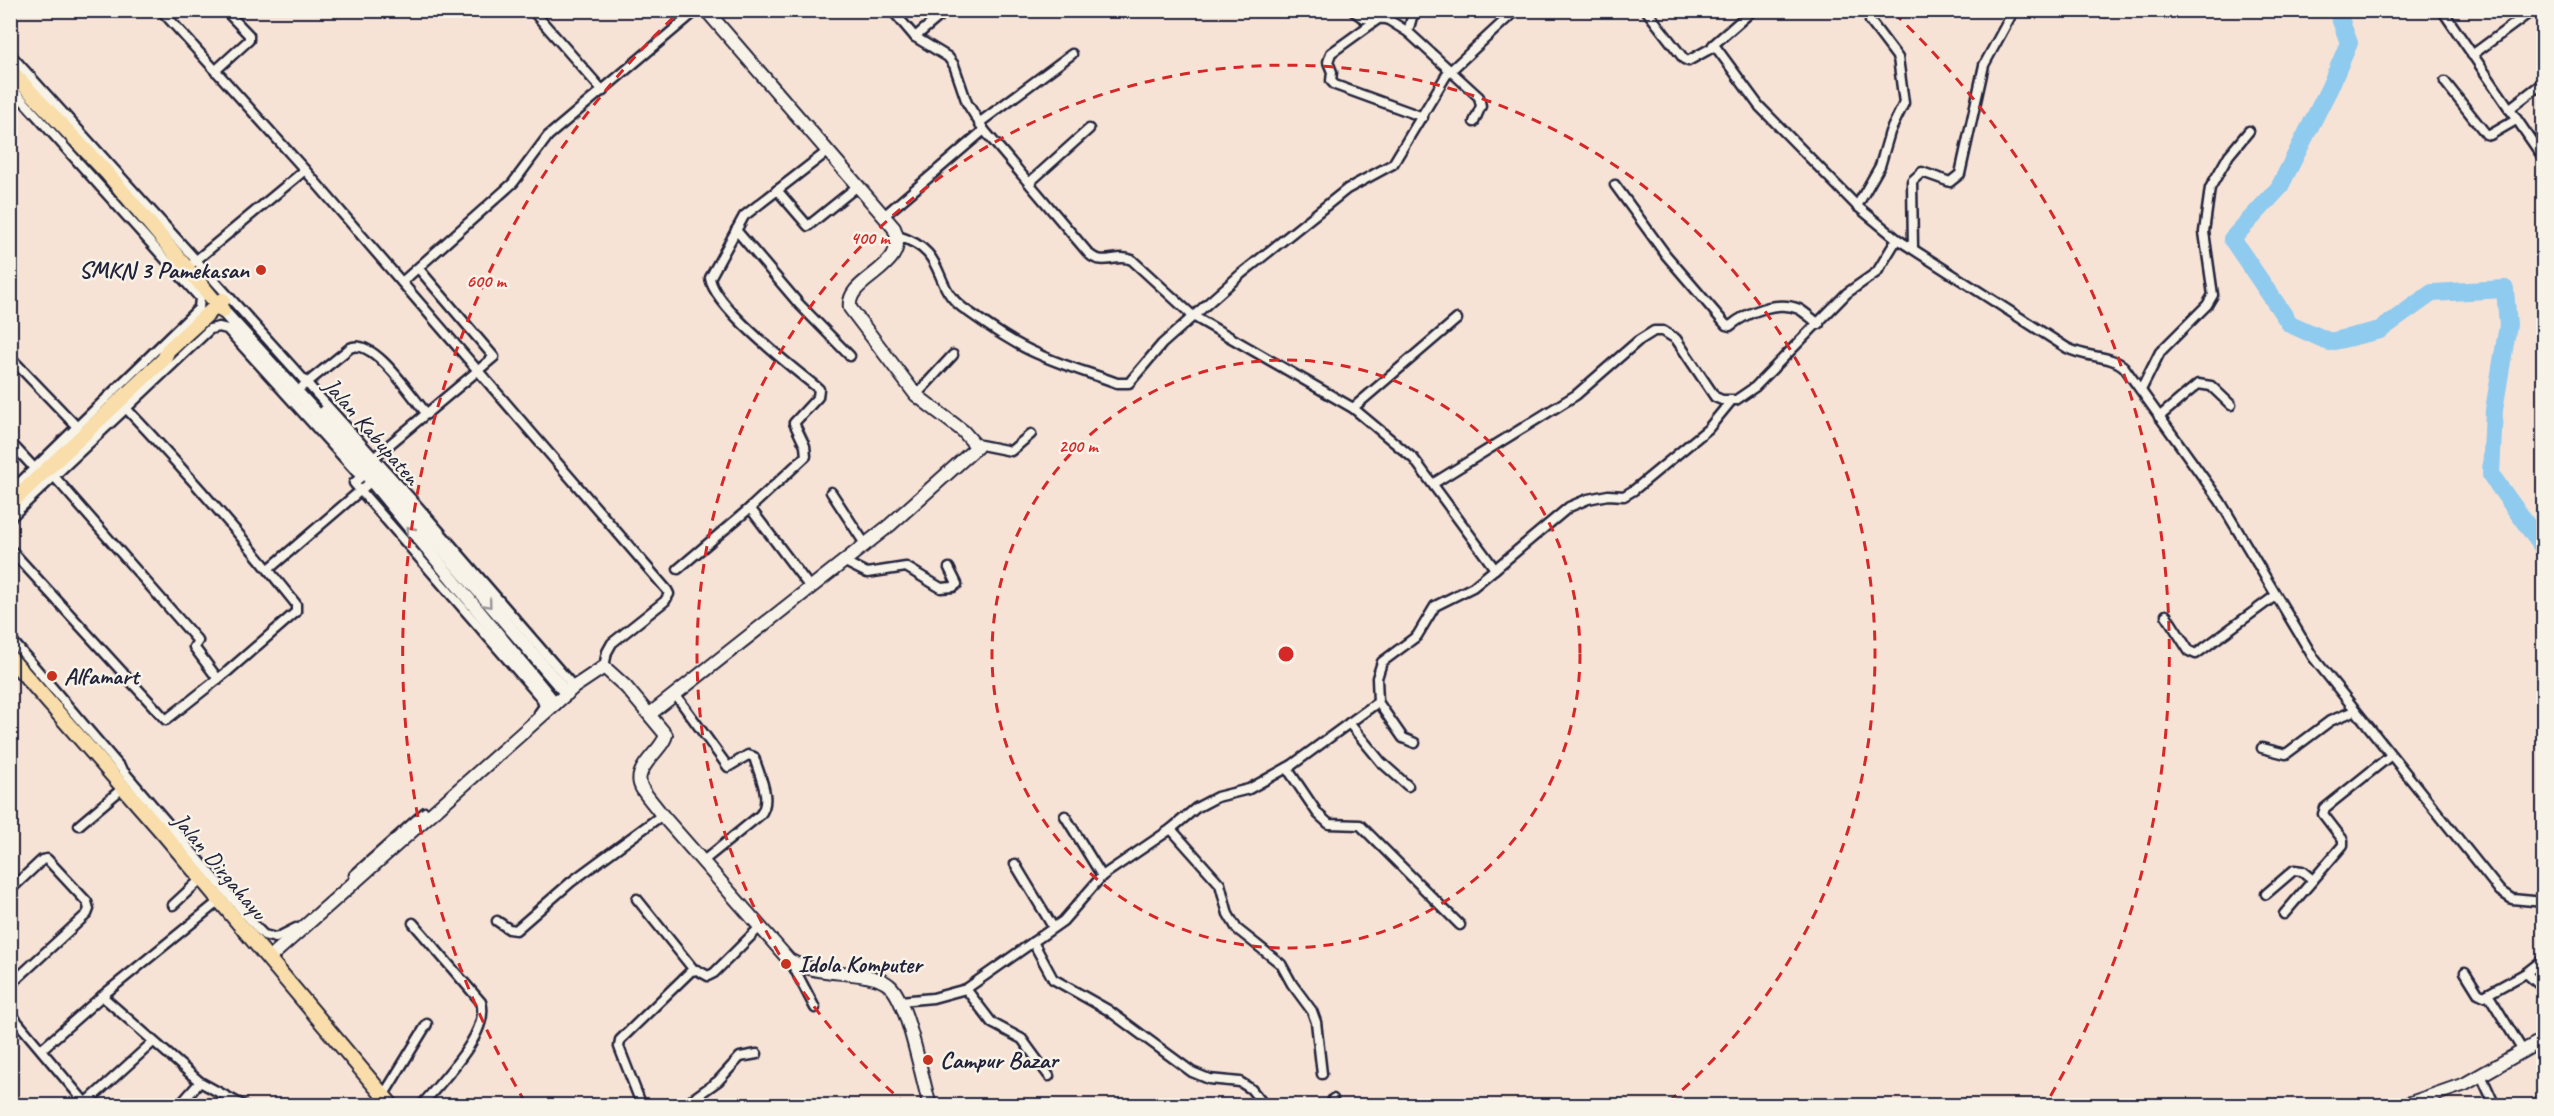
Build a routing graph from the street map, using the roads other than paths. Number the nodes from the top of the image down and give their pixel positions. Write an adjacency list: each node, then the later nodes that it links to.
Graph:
1 (161, 10): 25 (street)
2 (225, 10): 25 (street)
3 (532, 10): 30 (street)
4 (697, 10): 30 (street)
5 (706, 10): 38 (street)
6 (892, 10): 19 (street)
7 (947, 10): 19 (street)
8 (1352, 10): 16 (street)
9 (1419, 10): 18 (street)
10 (1516, 10): 26 (street)
11 (1646, 10): 20 (street)
12 (1753, 10): 20 (street)
13 (2014, 10): 50 (street)
14 (2442, 10): 23 (street)
15 (2533, 10): 23 (street)
16 (1381, 17): 18 (street); 32 (street)
17 (1870, 21): 45 (street)
18 (1408, 32): 26 (street)
19 (915, 37): 35 (street)
20 (1713, 45): 45 (street)
21 (10, 54): 51 (street)
22 (1072, 54): 35 (street)
23 (2472, 55): 31 (street)
24 (10, 70): 51 (main road, Jalan Kabupaten)
25 (215, 71): 40 (street)
26 (1450, 71): 32 (street); 34 (street)
27 (2445, 82): 33 (street)
28 (2544, 82): 31 (street)
29 (10, 86): 71 (street)
30 (603, 91): 52 (street)
31 (2509, 109): 33 (street)
32 (1423, 117): 55 (street)
33 (2516, 120): 39 (street)
34 (1474, 122)
35 (982, 126): 41 (street); 46 (street)
36 (1089, 129): 41 (street)
37 (2249, 131): 63 (street)
38 (828, 151): 42 (street); 44 (street)
39 (2544, 159)
40 (305, 170): 51 (street); 53 (street)
41 (1030, 182): 55 (street)
42 (859, 185): 44 (street); 46 (street)
43 (1615, 185): 57 (street)
44 (777, 190): 47 (street)
45 (1857, 206): 49 (street)
46 (885, 215): 48 (street)
47 (736, 230): 59 (street); 83 (street)
48 (898, 236): 55 (street); 64 (street)
49 (1897, 239): 50 (street); 57 (street)
50 (1913, 248): 63 (street)
51 (192, 264): 54 (main road, Jalan Kabupaten); 62 (street)
52 (419, 269): 53 (street); 61 (street)
53 (402, 282): 61 (street)
54 (223, 305): 62 (street, Jalan Kabupaten); 66 (main road); 75 (street, Jalan Kabupaten)
55 (1193, 316): 68 (street)
56 (1457, 319): 68 (street)
57 (1819, 324): 65 (street)
58 (953, 355): 64 (street)
59 (850, 356)
60 (10, 357): 71 (street)
61 (477, 370): 69 (street); 97 (street)
62 (305, 384): 69 (street); 75 (street, Jalan Kabupaten)
63 (2141, 390): 70 (street)
64 (916, 395): 74 (street)
65 (1731, 401): 78 (street); 91 (street)
66 (123, 405): 71 (main road); 76 (street); 79 (street); 89 (street)
67 (2231, 405): 70 (street)
68 (1353, 408): 78 (street)
69 (427, 414): 75 (street)
70 (2159, 417): 93 (street)
71 (81, 432): 76 (main road)
72 (1031, 434): 74 (street)
73 (10, 442): 76 (street)
74 (976, 444): 85 (street)
75 (367, 463): 77 (street, Jalan Kabupaten); 99 (street)
76 (45, 472): 80 (street); 82 (main road); 84 (street); 98 (street)
77 (375, 478): 79 (street); 99 (street, Jalan Kabupaten, one-way to 99); 102 (street, Jalan Kabupaten, one-way to 77)
78 (1434, 483): 91 (street)
79 (360, 490): 89 (street); 95 (street)
80 (10, 492)
81 (831, 492): 85 (street)
82 (10, 504)
83 (750, 508): 90 (street); 92 (street)
84 (10, 518)
85 (865, 543): 87 (street)
86 (10, 549): 98 (street)
87 (843, 561): 88 (street); 92 (street)
88 (949, 568)
89 (269, 569): 98 (street)
90 (678, 569)
91 (1495, 569): 101 (street)
92 (809, 586): 100 (street)
93 (2276, 596): 94 (street); 103 (street)
94 (2166, 615)
95 (10, 638)
96 (10, 658): 111 (main road, Jalan Dirgahayu)
97 (604, 667): 99 (street); 104 (street)
98 (218, 679)
99 (570, 690): 102 (street)
100 (675, 694): 104 (street); 116 (street)
101 (1378, 702): 105 (street); 106 (street)
102 (555, 704): 134 (street)
103 (2354, 711): 107 (street); 108 (street)
104 (650, 714): 112 (street)
105 (1349, 723): 109 (street); 110 (street)
106 (1415, 742)
107 (2262, 748)
108 (2390, 756): 120 (street); 125 (street)
109 (1287, 768): 115 (street); 130 (street)
110 (1408, 786)
111 (124, 787): 114 (street); 119 (main road, Jalan Dirgahayu)
112 (662, 815): 116 (street); 128 (street)
113 (1065, 816): 118 (street)
114 (79, 825)
115 (1171, 829): 118 (street); 154 (street)
116 (702, 862): 131 (street)
117 (1015, 864): 132 (street)
118 (1102, 876): 132 (street)
119 (201, 879): 124 (main road, Jalan Dirgahayu); 126 (street)
120 (2313, 880): 122 (street); 127 (street)
121 (10, 890): 140 (street)
122 (2266, 894)
123 (637, 899): 137 (street)
124 (219, 901): 134 (main road, Jalan Dirgahayu); 144 (street)
125 (2544, 902)
126 (173, 905)
127 (2284, 914)
128 (497, 921)
129 (412, 922): 164 (street)
130 (1460, 925)
131 (760, 927): 136 (street); 137 (street)
132 (1053, 927): 133 (street)
133 (1033, 942): 141 (street); 168 (street)
134 (268, 959): 159 (main road, Jalan Dirgahayu)
135 (2544, 959): 139 (street)
136 (789, 960): 145 (street); 146 (street)
137 (694, 969): 165 (street)
138 (2465, 972): 143 (street)
139 (2526, 973): 142 (street); 143 (street)
140 (10, 985)
141 (966, 989): 145 (street); 156 (street)
142 (2544, 989)
143 (2488, 994): 152 (street)
144 (102, 996): 150 (street); 151 (street)
145 (900, 1001): 167 (street)
146 (815, 1008)
147 (10, 1013): 151 (street)
148 (427, 1024): 159 (street)
149 (2544, 1039): 152 (street)
150 (153, 1042): 157 (street); 161 (street)
151 (42, 1049): 161 (street)
152 (2523, 1051): 155 (street)
153 (757, 1054): 166 (street)
154 (1322, 1074)
155 (2481, 1075): 160 (street); 170 (street)
156 (1049, 1076)
157 (201, 1082): 162 (street); 163 (street)
158 (2544, 1099): 171 (street)
159 (384, 1102)
160 (2423, 1102): 169 (street)
161 (87, 1104)
162 (179, 1106)
163 (244, 1106)
164 (420, 1106)
165 (642, 1106)
166 (683, 1106)
167 (930, 1106)
168 (1265, 1106)
169 (2402, 1106)
170 (2495, 1106)
171 (2532, 1106)

